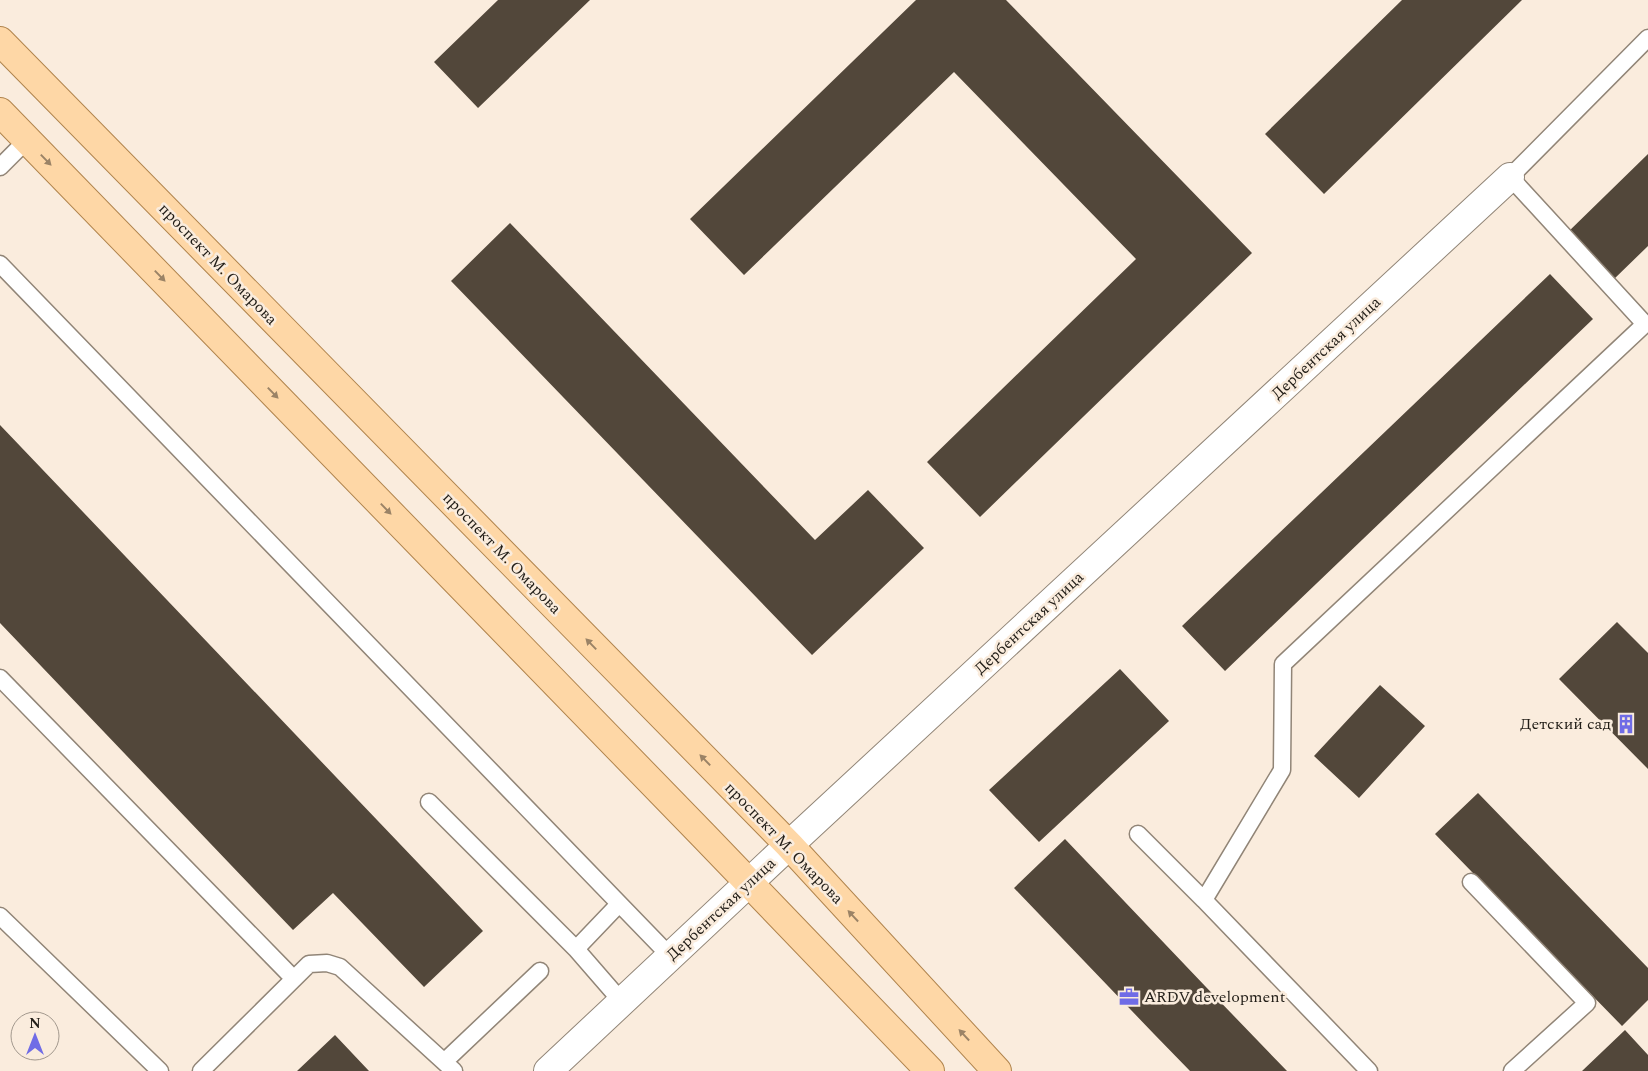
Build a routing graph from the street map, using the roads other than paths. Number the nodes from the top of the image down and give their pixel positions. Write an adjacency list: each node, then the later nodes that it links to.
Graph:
1 (1648, 38): 6 (lane)
2 (0, 41): 12 (main road, проспект М. Омарова, one-way to 2)
3 (0, 112): 4 (main road)
4 (27, 140): 5 (lane); 13 (main road, one-way to 13)
5 (0, 167)
6 (1510, 177): 8 (lane); 12 (street, Дербентская улица)
7 (0, 264): 16 (lane)
8 (1647, 322): 15 (lane)
9 (0, 678): 21 (lane)
10 (430, 802): 18 (lane)
11 (1138, 834): 15 (lane)
12 (789, 845): 13 (street, Дербентская улица); 28 (main road, проспект М. Омарова, one-way to 12)
13 (749, 882): 19 (street, Дербентская улица); 27 (main road)
14 (1471, 882): 30 (lane)
15 (1204, 900): 29 (lane)
16 (619, 904): 18 (lane); 19 (lane)
17 (0, 916): 24 (lane)
18 (576, 949): 22 (lane)
19 (670, 956): 22 (street, Дербентская улица)
20 (540, 971): 23 (lane)
21 (294, 979): 23 (lane); 25 (lane)
22 (622, 1002): 26 (street, Дербентская улица)
23 (449, 1066)
24 (160, 1071)
25 (201, 1071)
26 (548, 1071)
27 (930, 1071)
28 (997, 1071)
29 (1369, 1071)
30 (1512, 1071)

